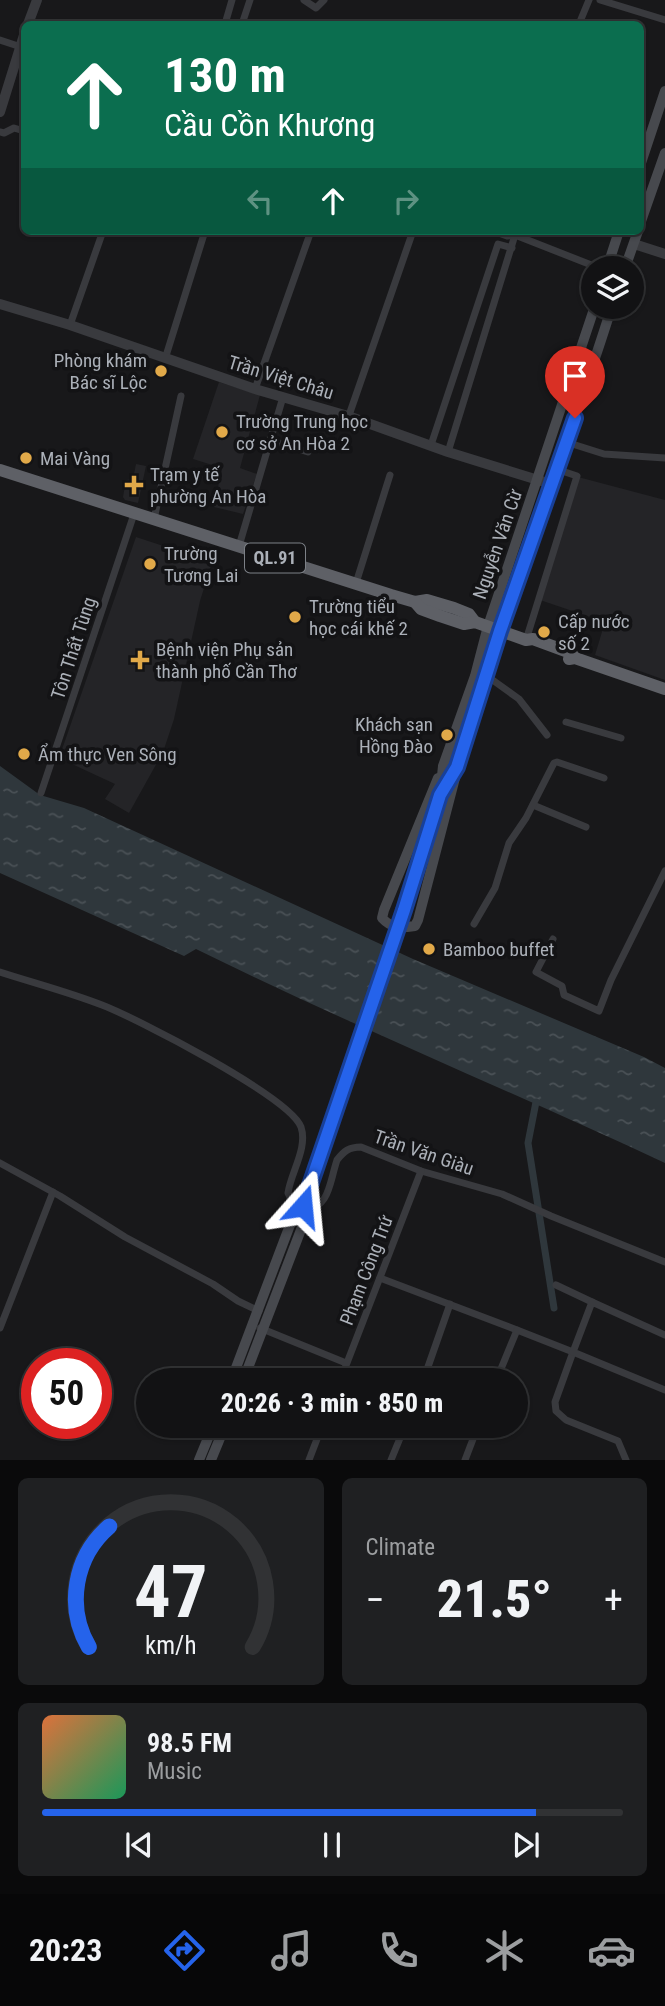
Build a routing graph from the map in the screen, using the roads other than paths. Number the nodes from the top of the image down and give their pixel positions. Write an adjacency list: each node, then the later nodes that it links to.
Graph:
1 (37, 0): 9 (street)
2 (232, 0): 10 (street)
3 (250, 0): 11 (street)
4 (304, 0): 5 (street)
5 (324, 0)
6 (589, 0): 12 (street)
7 (600, 0): 8 (street)
8 (665, 20)
9 (29, 21)
10 (226, 21)
11 (243, 21)
12 (580, 21)
13 (21, 38): 14 (street)
14 (0, 40)
15 (21, 47): 17 (street)
16 (665, 91): 21 (main road)
17 (0, 113)
18 (21, 130): 19 (street)
19 (0, 132)
20 (665, 153): 22 (main road)
21 (644, 154)
22 (644, 213)
23 (102, 235): 40 (street)
24 (204, 235): 41 (street)
25 (310, 235): 42 (street)
26 (412, 235): 45 (street)
27 (510, 235): 32 (street)
28 (513, 235): 36 (street)
29 (618, 235): 34 (main road)
30 (637, 235): 31 (main road)
31 (634, 244): 33 (street); 35 (main road)
32 (512, 248): 48 (street); 50 (street)
33 (665, 254)
34 (611, 256)
35 (630, 256)
36 (581, 261)
37 (0, 304): 40 (street, Trần Việt Châu)
38 (591, 319): 55 (main road, Nguyễn Văn Cừ)
39 (608, 319): 47 (main road, Nguyễn Văn Cừ)
40 (70, 325): 41 (street, Trần Việt Châu)
41 (165, 359): 42 (street, Trần Việt Châu)
42 (255, 389): 44 (street, Trần Việt Châu)
43 (181, 396): 58 (street)
44 (283, 397): 45 (street, Trần Việt Châu); 46 (street)
45 (347, 419): 48 (street, Trần Việt Châu)
46 (271, 440): 49 (street); 59 (street)
47 (566, 442): 51 (street); 52 (main road, Nguyễn Văn Cừ)
48 (431, 445): 50 (street, Trần Việt Châu)
49 (307, 452)
50 (448, 452): 55 (street, Trần Việt Châu)
51 (665, 458)
52 (556, 469): 56 (main road, Nguyễn Văn Cừ); 62 (street)
53 (0, 470): 57 (highway, QL.91)
54 (390, 475): 60 (street)
55 (537, 480): 56 (street, Trần Việt Châu); 61 (main road, Nguyễn Văn Cừ)
56 (551, 484): 61 (main road, Nguyễn Văn Cừ)
57 (135, 514): 58 (highway, QL.91); 71 (street, Tôn Thất Tùng)
58 (154, 520): 59 (highway, QL.91)
59 (239, 546): 60 (highway, QL.91)
60 (356, 583): 61 (highway, QL.91)
61 (488, 626): 62 (highway, QL.91); 63 (main road, Nguyễn Văn Cừ); 68 (main road, Nguyễn Văn Cừ)
62 (526, 639): 64 (highway, QL.91)
63 (487, 676): 66 (street); 69 (main road, Nguyễn Văn Cừ)
64 (665, 689)
65 (566, 722): 67 (street)
66 (547, 735)
67 (621, 738)
68 (443, 766): 69 (main road); 72 (main road, Nguyễn Văn Cừ)
69 (457, 767): 72 (main road, Nguyễn Văn Cừ)
70 (604, 778): 73 (street)
71 (41, 793)
72 (440, 795): 82 (main road, Nguyễn Văn Cừ, bridge)
73 (533, 805): 74 (street); 76 (street)
74 (586, 827)
75 (665, 871): 77 (street)
76 (474, 924)
77 (553, 939)
78 (0, 972): 82 (street)
79 (0, 1164): 81 (street)
80 (421, 1171): 82 (street, Trần Văn Giàu); 83 (street, Trần Văn Giàu); 84 (street, Phạm Công Trứ)
81 (53, 1192): 88 (street); 89 (street)
82 (301, 1212): 88 (main road); 90 (main road)
83 (665, 1262)
84 (380, 1278): 87 (street); 94 (street, Phạm Công Trứ)
85 (556, 1285): 86 (street)
86 (592, 1302): 92 (street); 93 (street)
87 (450, 1304): 91 (street); 98 (street)
88 (259, 1311): 90 (main road)
89 (0, 1328)
90 (259, 1328): 94 (street); 95 (main road); 96 (main road)
91 (517, 1330): 93 (street); 99 (street)
92 (665, 1335)
93 (573, 1352): 100 (street); 111 (street)
94 (346, 1363): 97 (street, Phạm Công Trứ)
95 (238, 1368)
96 (247, 1368)
97 (344, 1368)
98 (428, 1368)
99 (501, 1368)
100 (665, 1390)
101 (208, 1438): 106 (main road)
102 (220, 1438): 107 (main road)
103 (317, 1438): 108 (street)
104 (400, 1438): 109 (street)
105 (473, 1438): 110 (street)
106 (199, 1460)
107 (211, 1460)
108 (309, 1460)
109 (391, 1460)
110 (465, 1460)
111 (626, 1460)

